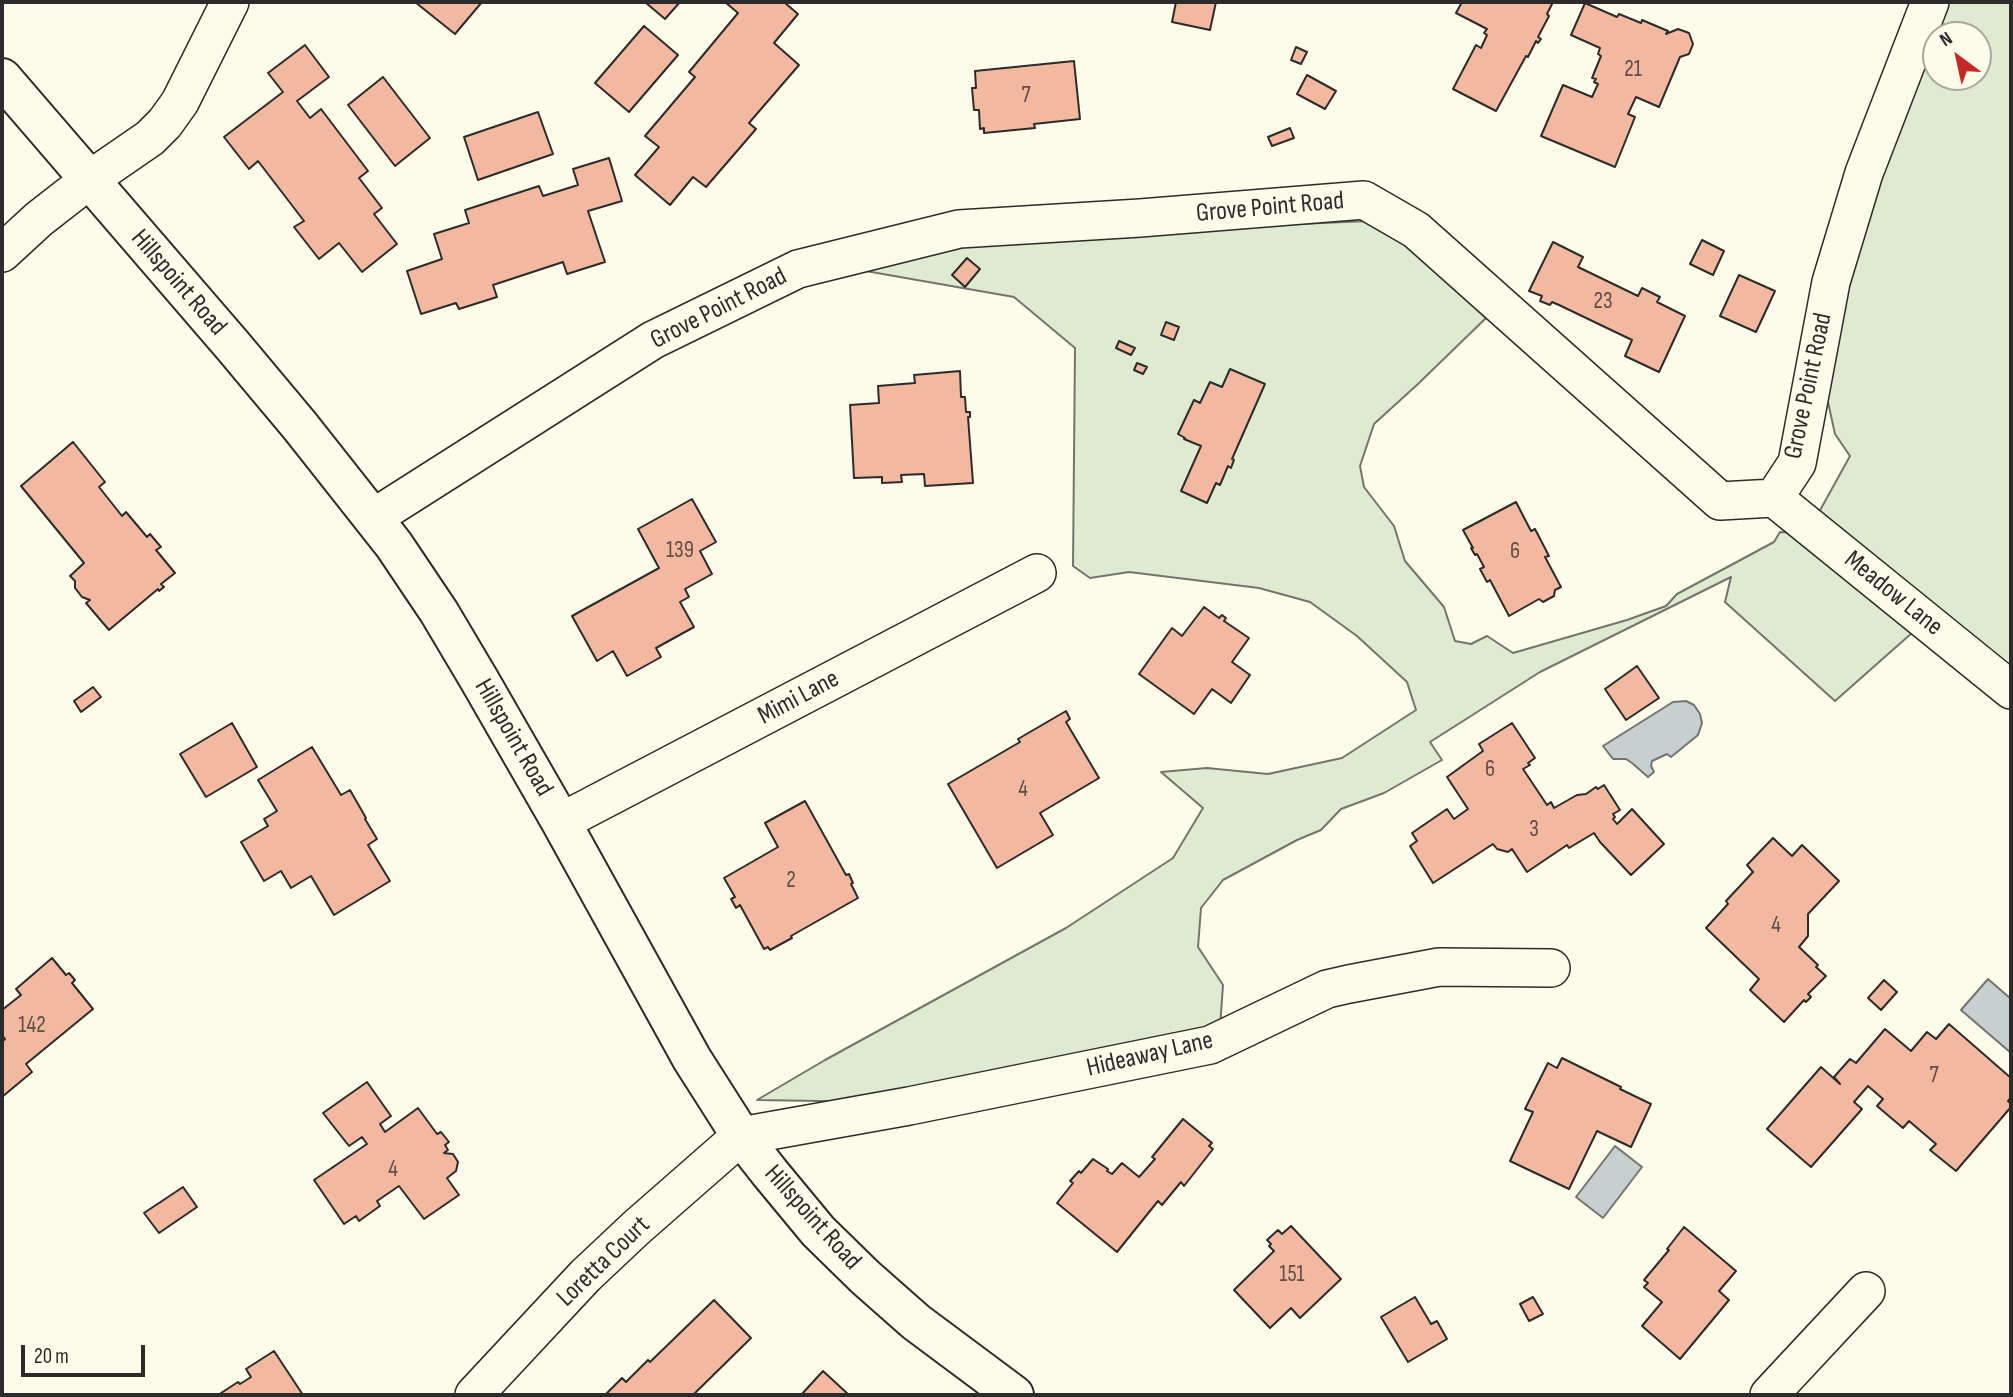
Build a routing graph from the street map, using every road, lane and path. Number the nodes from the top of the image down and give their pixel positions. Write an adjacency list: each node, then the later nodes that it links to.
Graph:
1 (230, 2): 4 (street)
2 (1930, 2): 6 (street, Grove Point Road)
3 (2, 78): 4 (street, Hillspoint Road)
4 (89, 180): 5 (street); 7 (street, Hillspoint Road)
5 (2, 253)
6 (1774, 498): 7 (street, Grove Point Road); 9 (street, Meadow Lane)
7 (373, 518): 10 (street, Hillspoint Road)
8 (1037, 573): 10 (street, Mimi Lane)
9 (2011, 690)
10 (561, 822): 12 (street, Hillspoint Road)
11 (1552, 968): 12 (street, Hideaway Lane)
12 (741, 1136): 14 (street, Loretta Court); 15 (street, Hillspoint Road)
13 (1866, 1292): 16 (street)
14 (474, 1395)
15 (1014, 1395)
16 (1769, 1395)

